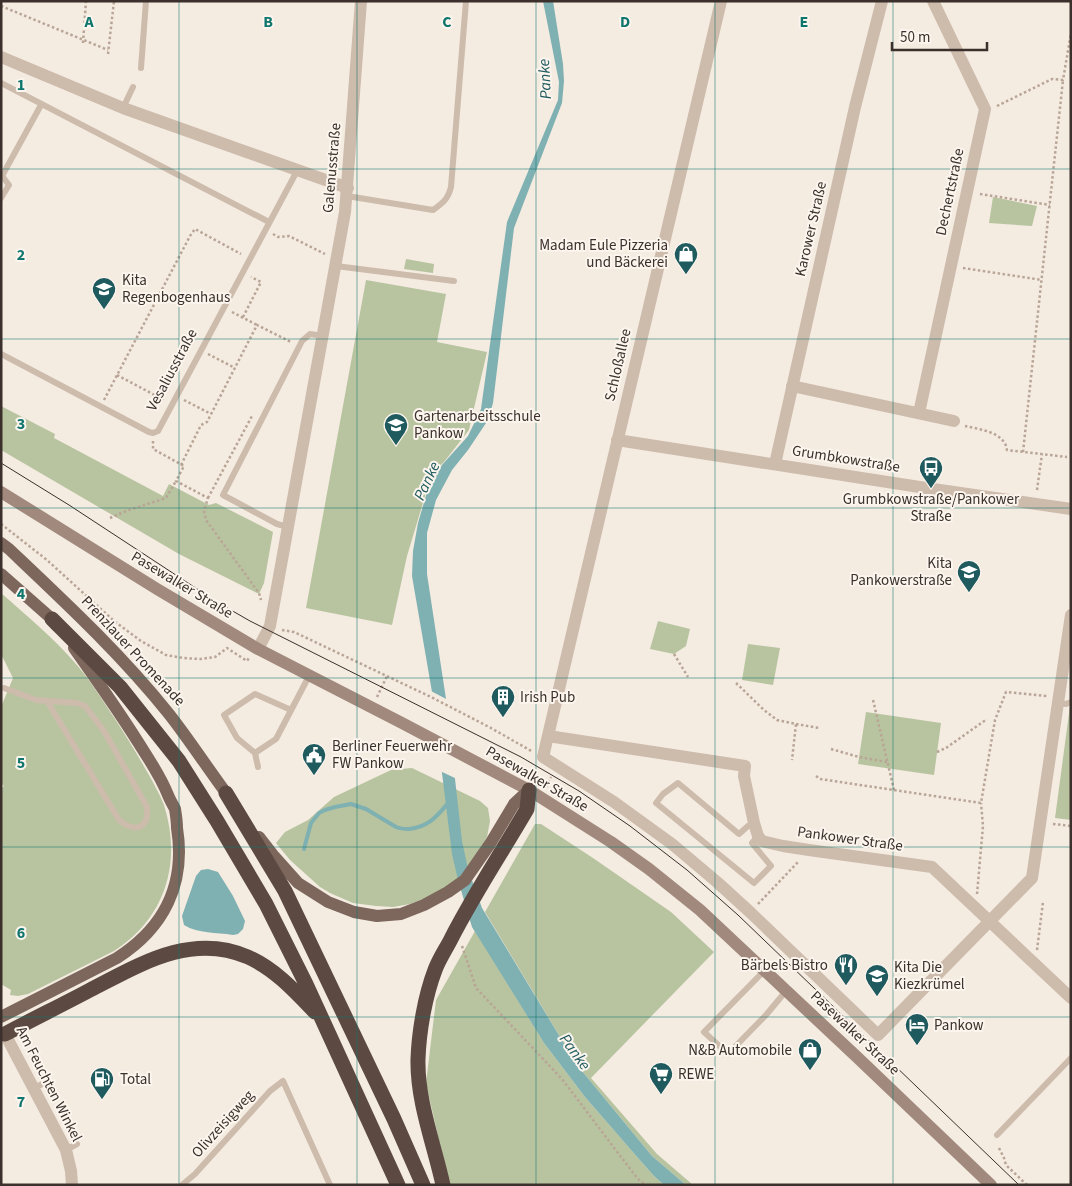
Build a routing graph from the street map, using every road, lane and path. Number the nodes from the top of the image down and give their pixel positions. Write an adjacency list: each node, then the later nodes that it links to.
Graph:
1 (86, 1): 11 (path)
2 (114, 1): 11 (path)
3 (146, 1): 13 (lane)
4 (361, 1): 21 (street, Galenusstraße)
5 (466, 1): 21 (lane)
6 (721, 1): 51 (street, Schloßallee)
7 (882, 1): 43 (street, Karower Straße)
8 (933, 1): 47 (street, Dechertstraße)
9 (1, 6): 11 (path)
10 (1071, 34): 14 (path)
11 (83, 42)
12 (1, 57): 19 (street)
13 (141, 68)
14 (1063, 80): 18 (path); 24 (path)
15 (1, 84): 17 (lane)
16 (133, 88): 19 (lane)
17 (41, 105): 23 (lane); 25 (lane)
18 (997, 106)
19 (123, 108): 20 (street)
20 (297, 171): 21 (street); 25 (lane, Vesaliusstraße)
21 (347, 192): 29 (street, Galenusstraße)
22 (980, 194): 24 (path)
23 (1, 198)
24 (1050, 205): 32 (path)
25 (269, 222): 26 (lane, Vesaliusstraße)
26 (265, 231): 28 (path); 31 (lane, Vesaliusstraße)
27 (241, 254): 42 (path)
28 (326, 255)
29 (336, 266): 33 (lane); 37 (street, Galenusstraße)
30 (963, 268): 32 (path)
31 (243, 272): 34 (lane, Vesaliusstraße); 35 (path)
32 (1042, 280): 52 (path)
33 (454, 281)
34 (224, 308): 35 (path); 39 (lane, Vesaliusstraße)
35 (243, 317): 36 (path)
36 (257, 325): 38 (path); 41 (path)
37 (323, 336): 63 (street, Galenusstraße); 63 (lane)
38 (291, 342)
39 (201, 350): 41 (path); 44 (lane, Vesaliusstraße)
40 (1, 354): 46 (lane, Vesaliusstraße)
41 (235, 368): 48 (path)
42 (116, 375): 45 (path); 46 (path)
43 (792, 386): 47 (street); 55 (street, Karower Straße)
44 (177, 396): 48 (path); 50 (lane, Vesaliusstraße)
45 (164, 400)
46 (100, 407): 50 (lane, Vesaliusstraße)
47 (919, 413): 49 (street)
48 (211, 414): 56 (path)
49 (954, 420): 52 (path)
50 (153, 433): 56 (path)
51 (617, 440): 55 (street, Grumbkowstraße); 87 (street, Schloßallee)
52 (1023, 452): 53 (path)
53 (1042, 454): 54 (path); 58 (path)
54 (1066, 457)
55 (775, 464): 60 (street, Grumbkowstraße)
56 (181, 465): 57 (path)
57 (176, 481): 61 (path); 66 (path)
58 (1037, 490)
59 (1, 492): 71 (main road, Pasewalker Straße)
60 (1071, 509)
61 (110, 518)
62 (1, 524): 70 (path)
63 (288, 527): 69 (street, Galenusstraße)
64 (1, 543): 98 (main road, Prenzlauer Promenade)
65 (1, 574): 68 (main road)
66 (261, 600)
67 (1071, 615): 80 (street)
68 (52, 618): 115 (main road); 116 (highway)
69 (270, 626): 71 (street, Galenusstraße); 74 (path)
70 (227, 648)
71 (258, 649): 73 (main road, Pasewalker Straße)
72 (674, 654): 75 (path)
73 (309, 676): 83 (lane); 99 (main road, Pasewalker Straße)
74 (388, 676): 78 (path); 91 (path)
75 (688, 677)
76 (736, 683): 85 (path)
77 (4, 688): 81 (lane)
78 (377, 697)
79 (873, 700): 93 (path)
80 (1055, 700): 82 (lane); 100 (path); 109 (street)
81 (48, 701): 81 (lane)
82 (1071, 702)
83 (291, 710): 90 (lane); 90 (lane)
84 (987, 719): 89 (path)
85 (796, 724): 86 (path); 92 (path)
86 (819, 728)
87 (548, 736): 91 (street, Schloßallee); 101 (street)
88 (831, 749): 93 (path)
89 (937, 752)
90 (255, 753): 95 (lane)
91 (538, 754): 94 (street, Pasewalker Straße)
92 (792, 760)
93 (887, 762): 97 (path)
94 (556, 766): 99 (path); 108 (street, Pasewalker Straße)
95 (258, 767)
96 (816, 776): 97 (path)
97 (894, 790): 100 (path)
98 (226, 793): 99 (main road, Prenzlauer Promenade); 129 (highway)
99 (535, 794): 112 (main road, Pasewalker Straße); 130 (highway)
100 (981, 803): 107 (path)
101 (754, 823): 104 (street); 104 (lane)
102 (1053, 824): 103 (path)
103 (1071, 826)
104 (758, 836): 105 (street, Pankower Straße)
105 (809, 850): 107 (street, Pankower Straße); 108 (path)
106 (1043, 902): 111 (path)
107 (976, 908): 109 (street, Pankower Straße)
108 (751, 913): 109 (street, Pasewalker Straße)
109 (990, 921): 114 (street, Pankower Straße)
110 (461, 944): 131 (path)
111 (1036, 956)
112 (764, 970): 113 (main road, Pasewalker Straße); 113 (lane)
113 (786, 991): 132 (main road, Pasewalker Straße)
114 (1071, 998)
115 (1, 1017)
116 (321, 1017): 117 (highway); 128 (highway)
117 (3, 1030): 120 (street, Am Feuchten Winkel)
118 (1071, 1058): 121 (lane)
119 (46, 1082): 120 (lane)
120 (34, 1088): 124 (street, Am Feuchten Winkel)
121 (997, 1135)
122 (77, 1144): 124 (lane)
123 (998, 1148): 133 (path)
124 (66, 1150): 125 (street, Am Feuchten Winkel)
125 (72, 1185)
126 (182, 1185): 127 (lane, Olivzeisigweg)
127 (330, 1185)
128 (398, 1185)
129 (423, 1185)
130 (443, 1185)
131 (645, 1185)
132 (990, 1185)
133 (1027, 1185)

